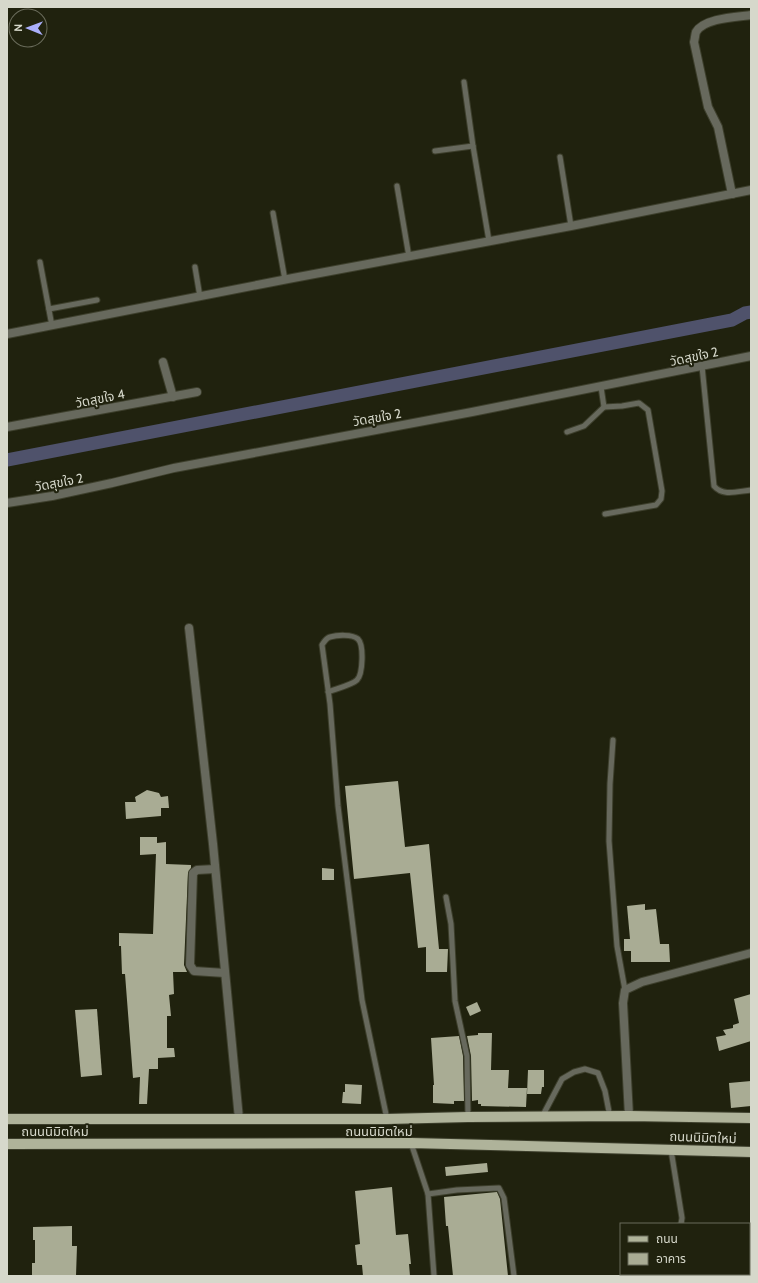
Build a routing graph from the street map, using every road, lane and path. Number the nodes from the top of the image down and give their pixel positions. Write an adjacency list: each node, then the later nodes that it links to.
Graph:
1 (751, 15): 8 (street)
2 (464, 82): 3 (lane)
3 (473, 146): 4 (lane); 11 (lane)
4 (435, 151)
5 (560, 157): 10 (lane)
6 (397, 186): 12 (lane)
7 (751, 190): 8 (street)
8 (732, 194): 10 (street)
9 (273, 213): 15 (lane)
10 (571, 226): 11 (street)
11 (489, 241): 12 (street)
12 (409, 257): 15 (street)
13 (40, 262): 18 (lane)
14 (195, 267): 16 (lane)
15 (285, 280): 16 (street)
16 (200, 297): 19 (street)
17 (97, 300): 18 (lane)
18 (49, 309): 19 (lane)
19 (52, 326): 20 (street)
20 (7, 334)
21 (751, 356): 23 (street, วัดสุขใจ 2)
22 (163, 362): 26 (street)
23 (702, 366): 24 (street, วัดสุขใจ 2); 30 (lane)
24 (601, 387): 27 (lane); 31 (street, วัดสุขใจ 2)
25 (197, 392): 26 (street, วัดสุขใจ 4)
26 (172, 397): 28 (street, วัดสุขใจ 4)
27 (604, 407): 29 (lane); 32 (lane)
28 (7, 427)
29 (567, 432)
30 (751, 490)
31 (7, 503)
32 (604, 514)
33 (189, 628): 36 (street)
34 (328, 692): 34 (lane); 48 (lane)
35 (613, 740): 40 (lane)
36 (215, 869): 39 (street); 39 (street)
37 (446, 897): 42 (lane)
38 (751, 953): 40 (street)
39 (225, 973): 47 (street)
40 (625, 990): 41 (street)
41 (629, 1116): 44 (main road, ถนนนิมิตใหม่); 45 (main road, ถนนนิมิตใหม่)
42 (468, 1117): 43 (main road, ถนนนิมิตใหม่); 48 (main road, ถนนนิมิตใหม่)
43 (542, 1117): 44 (main road, ถนนนิมิตใหม่); 44 (lane)
44 (610, 1117)
45 (751, 1118)
46 (7, 1119): 47 (main road, ถนนนิมิตใหม่)
47 (239, 1119): 48 (main road, ถนนนิมิตใหม่)
48 (387, 1119)
49 (411, 1143): 50 (main road, ถนนนิมิตใหม่); 51 (main road, ถนนนิมิตใหม่); 53 (lane)
50 (7, 1144)
51 (671, 1149): 52 (main road, ถนนนิมิตใหม่); 54 (lane)
52 (751, 1152)
53 (428, 1194): 55 (lane); 56 (lane)
54 (681, 1223)
55 (434, 1276)
56 (514, 1276)

